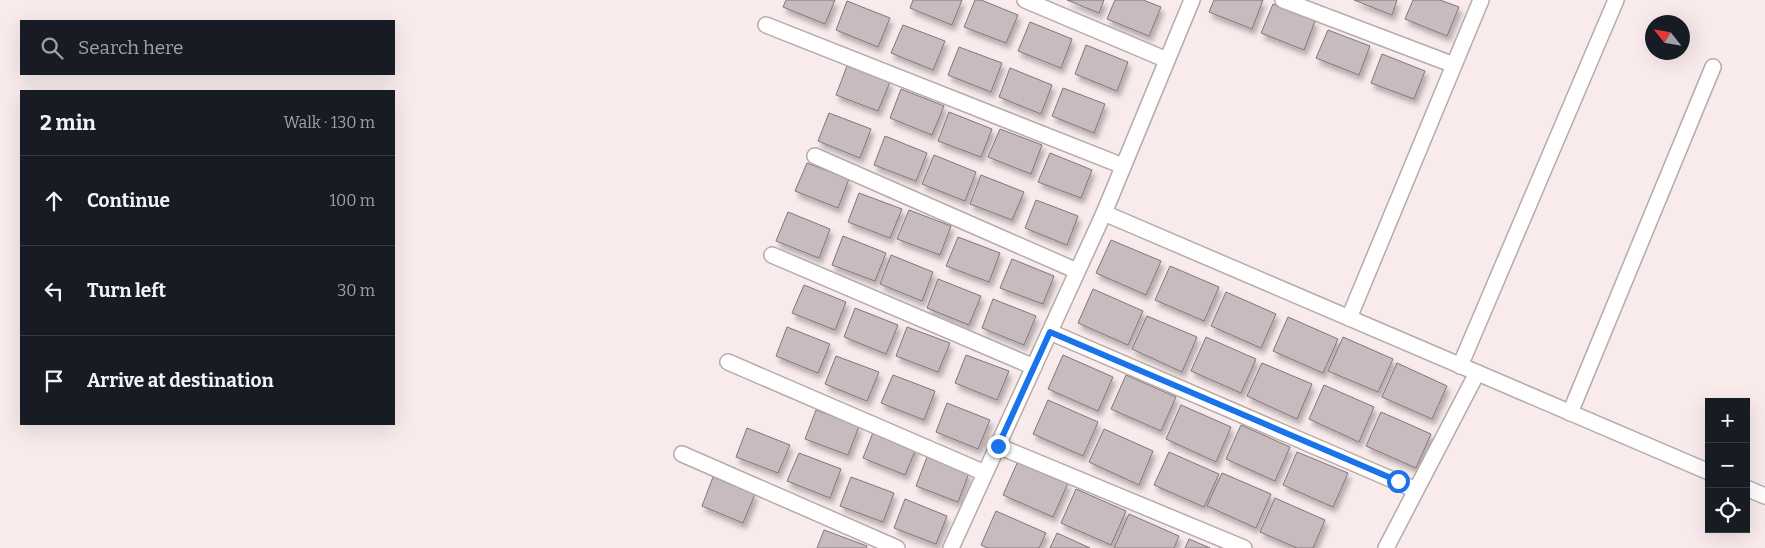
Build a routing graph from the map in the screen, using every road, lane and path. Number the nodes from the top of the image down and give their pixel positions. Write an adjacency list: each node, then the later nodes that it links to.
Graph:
1 (1025, 0): 7 (lane)
2 (1192, 0): 7 (lane)
3 (1283, 0): 8 (lane)
4 (1481, 0): 8 (lane)
5 (1616, 0): 18 (lane)
6 (766, 25): 11 (lane)
7 (1167, 60): 11 (lane)
8 (1454, 65): 15 (lane)
9 (1713, 67): 21 (lane)
10 (814, 156): 14 (lane)
11 (1123, 166): 12 (lane)
12 (1104, 213): 14 (lane); 15 (lane)
13 (772, 255): 19 (lane)
14 (1077, 271): 16 (lane)
15 (1348, 318): 18 (lane)
16 (1050, 332): 19 (lane); 26 (lane)
17 (728, 362): 25 (lane)
18 (1460, 366): 20 (lane)
19 (1034, 367): 22 (lane)
20 (1478, 373): 21 (lane); 26 (lane)
21 (1570, 413): 24 (lane)
22 (998, 446): 25 (lane); 31 (lane)
23 (682, 454): 29 (lane)
24 (1705, 470)
25 (985, 473): 30 (lane)
26 (1416, 490): 32 (lane)
27 (1750, 490): 28 (lane)
28 (1765, 496)
29 (897, 548)
30 (951, 548)
31 (1244, 548)
32 (1386, 548)

